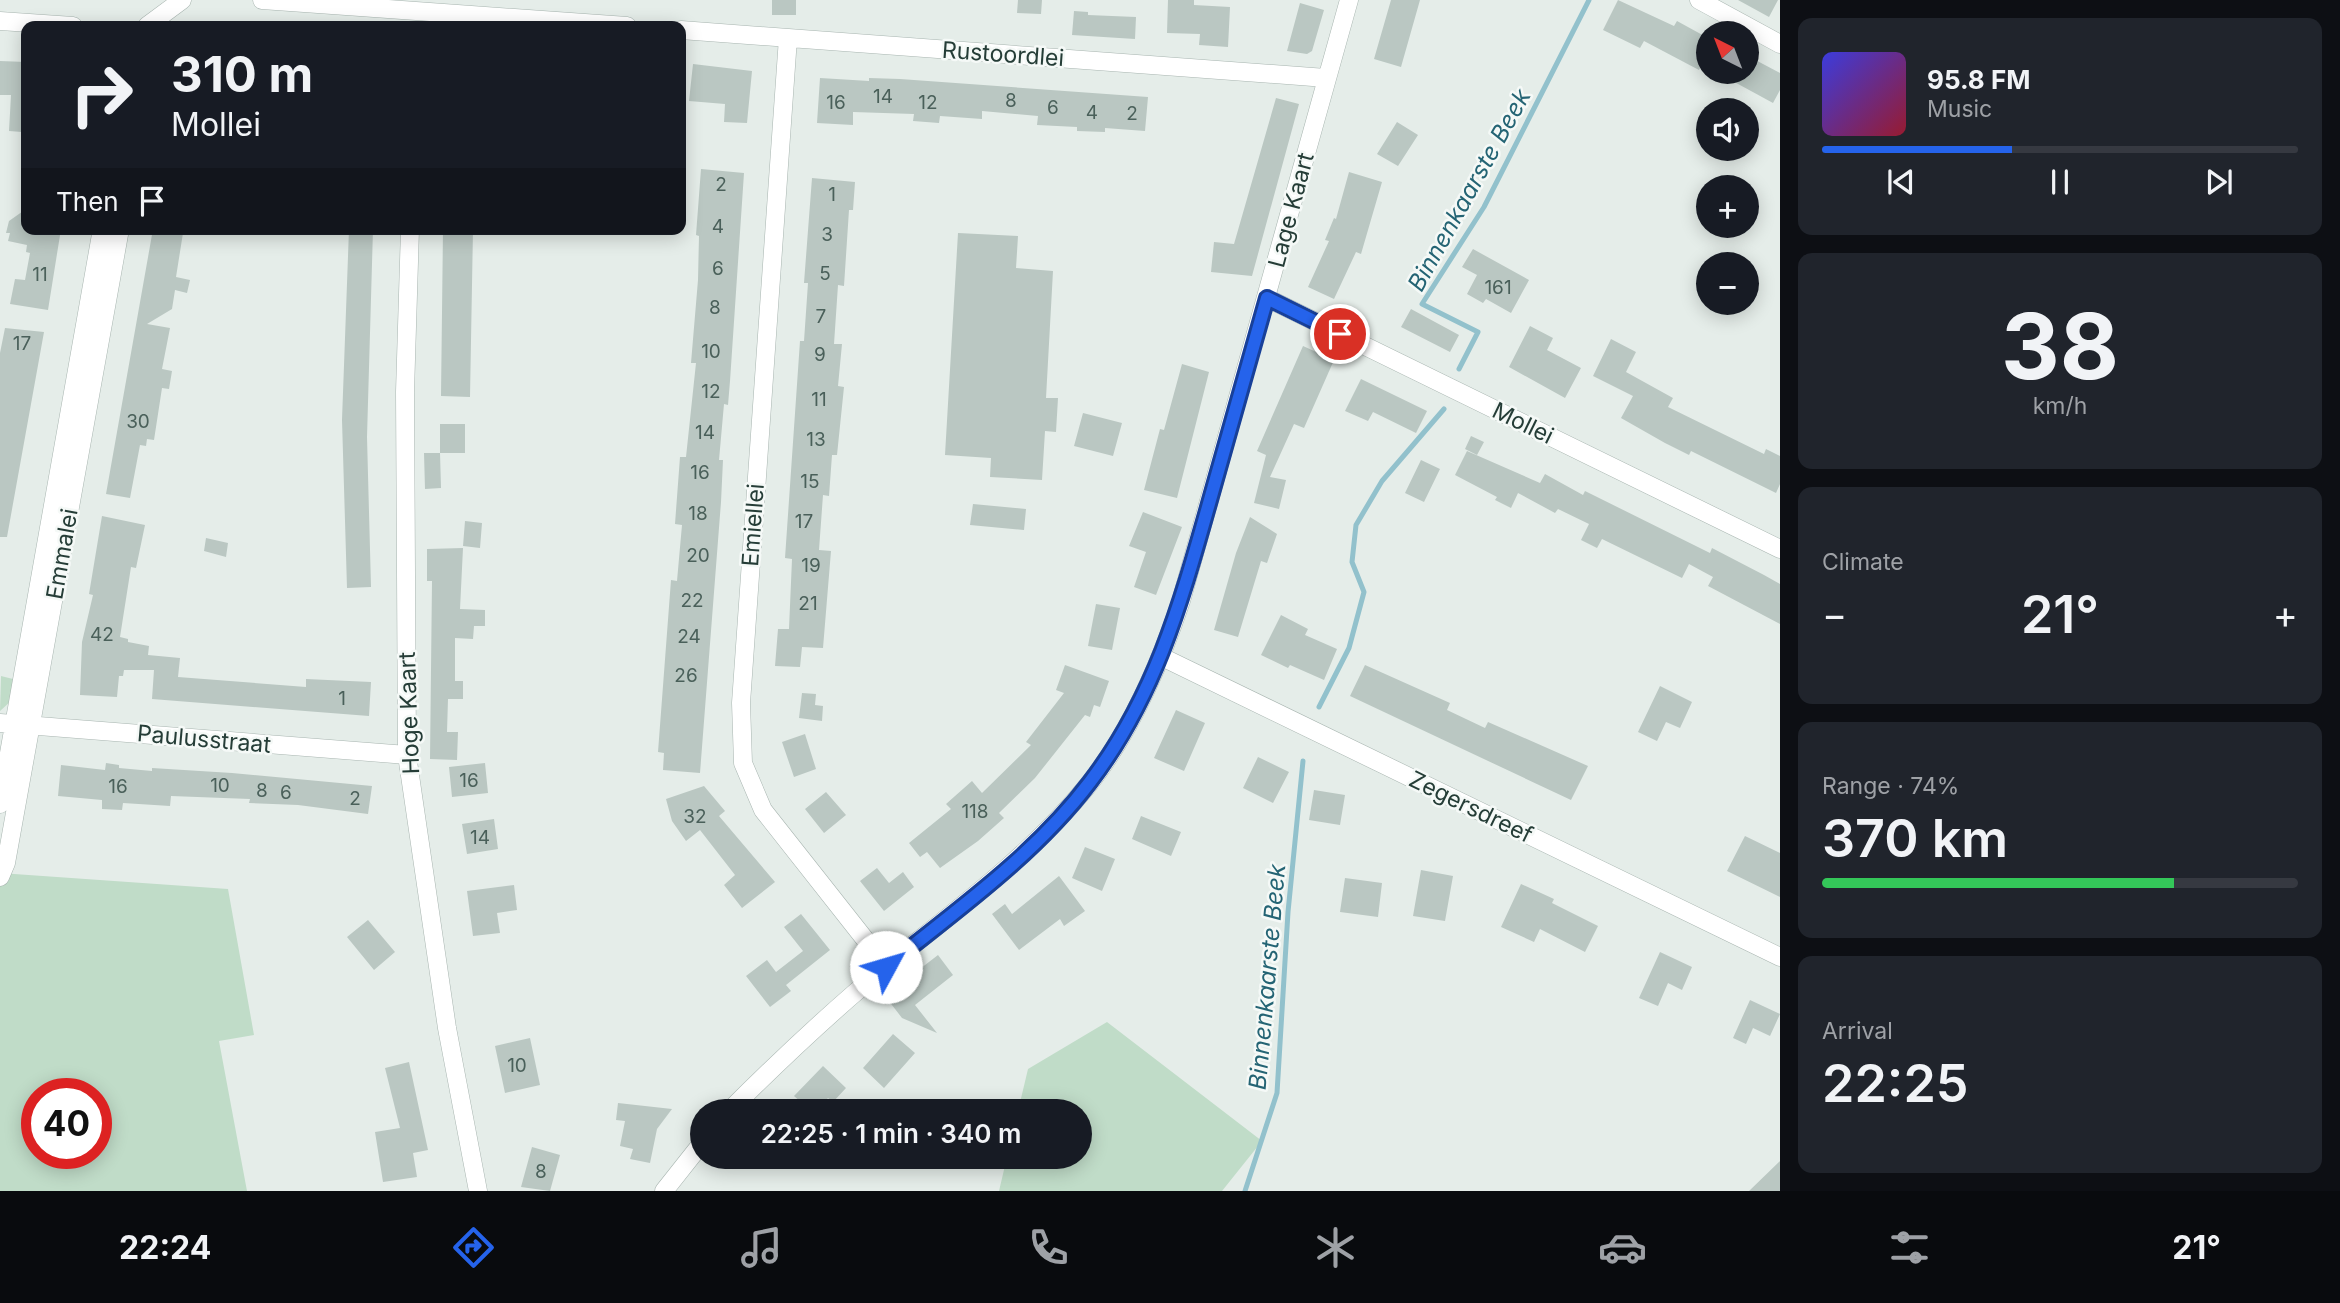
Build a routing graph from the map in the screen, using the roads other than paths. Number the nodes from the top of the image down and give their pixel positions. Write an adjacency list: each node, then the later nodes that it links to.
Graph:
1 (183, 0): 7 (street)
2 (262, 0): 5 (street)
3 (1349, 0): 13 (street, Lage Kaart)
4 (1699, 0): 12 (street)
5 (417, 12): 8 (street)
6 (0, 21): 9 (street)
7 (157, 21)
8 (552, 21)
9 (21, 22)
10 (686, 30): 11 (street, Rustoordlei)
11 (788, 38): 13 (street, Rustoordlei); 25 (street, Emiellei)
12 (1780, 44)
13 (1326, 78): 17 (street, Lage Kaart)
14 (101, 235): 20 (street, Emmalei)
15 (119, 235): 20 (street, Emmalei)
16 (410, 235): 21 (street, Hoge Kaart)
17 (1267, 298): 18 (street, Mollei); 19 (street, Lage Kaart)
18 (1780, 549)
19 (1162, 657): 24 (street, Zegersdreef); 25 (street, Lage Kaart)
20 (15, 724): 21 (street, Paulusstraat); 22 (street, Emmalei); 23 (street, Emmalei)
21 (407, 755): 28 (street, Hoge Kaart)
22 (0, 804)
23 (0, 877)
24 (1780, 957)
25 (886, 967): 26 (street, Lage Kaart)
26 (741, 1099)
27 (690, 1158): 29 (street)
28 (478, 1191)
29 (664, 1191)

